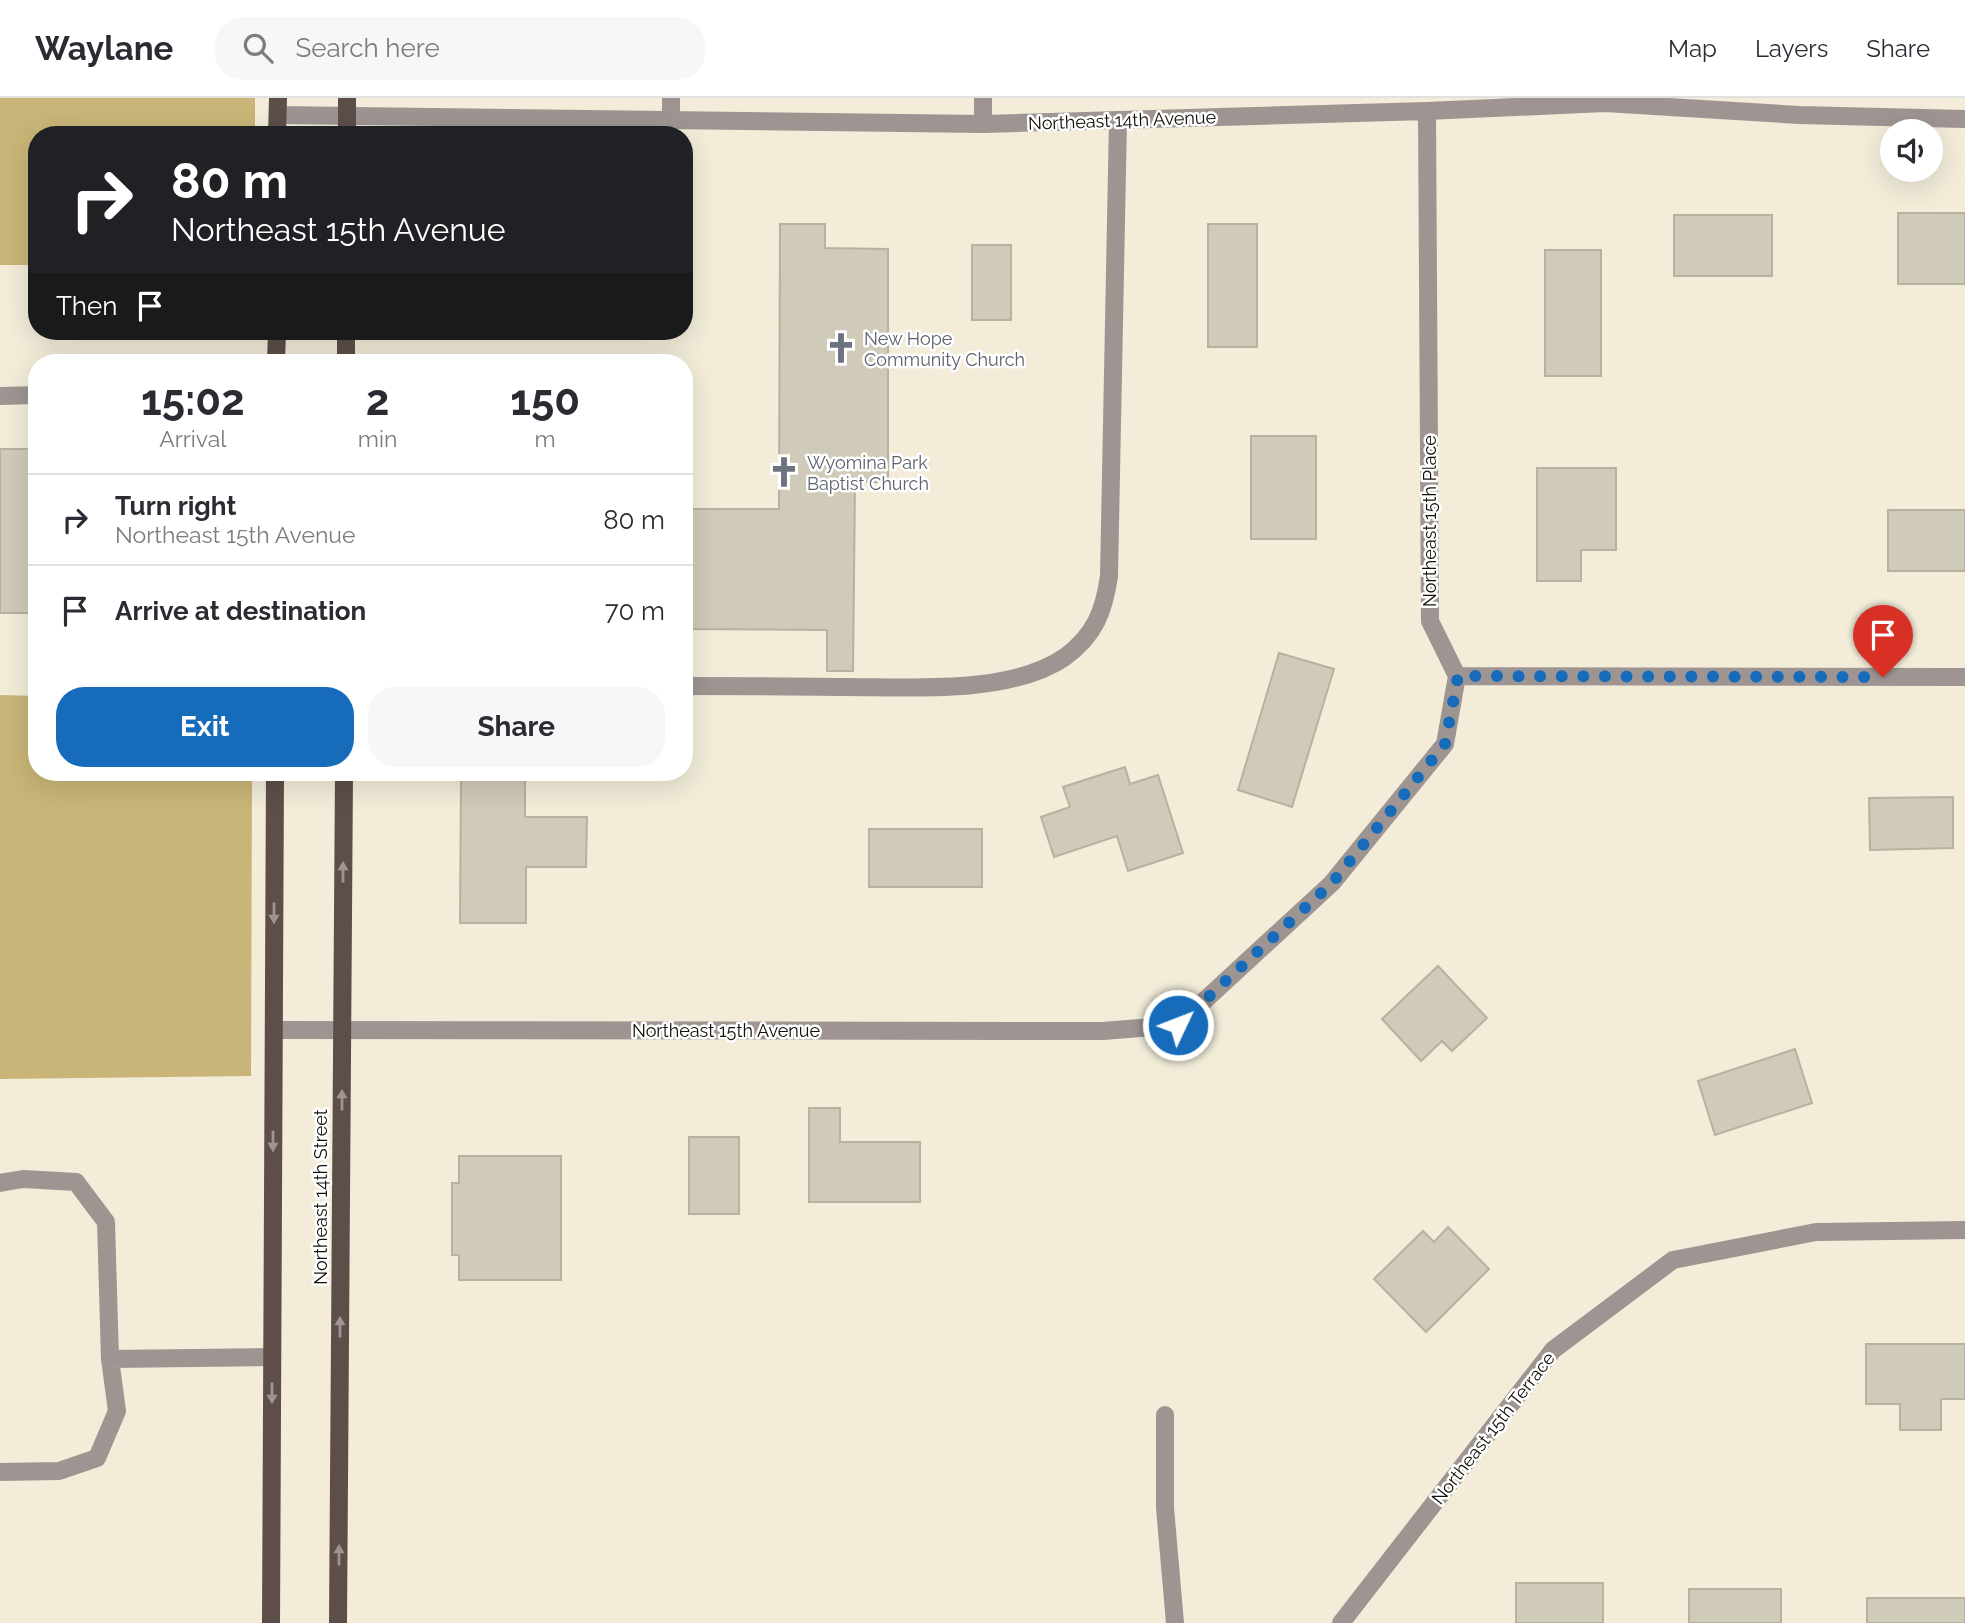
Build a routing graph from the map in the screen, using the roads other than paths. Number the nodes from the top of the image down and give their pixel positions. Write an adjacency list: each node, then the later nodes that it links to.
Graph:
1 (671, 98): 8 (street)
2 (983, 98): 10 (street)
3 (1605, 101): 6 (street, Northeast 14th Avenue); 7 (street, Northeast 14th Avenue)
4 (278, 107): 5 (street, Northeast 14th Avenue); 11 (main road)
5 (347, 107): 8 (street, Northeast 14th Avenue); 12 (main road)
6 (1427, 111): 9 (street, Northeast 14th Avenue); 15 (street, Northeast 15th Place)
7 (1965, 119)
8 (671, 120): 10 (street, Northeast 14th Avenue)
9 (1118, 120): 10 (street, Northeast 14th Avenue); 17 (street)
10 (983, 124)
11 (277, 126)
12 (347, 126)
13 (28, 395): 14 (street)
14 (0, 396)
15 (1458, 676): 16 (street); 21 (street, Northeast 15th Avenue)
16 (1965, 677)
17 (693, 686)
18 (275, 781): 20 (main road, one-way to 20)
19 (344, 781): 21 (main road, Northeast 14th Street, one-way to 19)
20 (274, 1030): 21 (street, Northeast 15th Avenue); 24 (main road, one-way to 24)
21 (342, 1030): 29 (main road, Northeast 14th Street, one-way to 21)
22 (0, 1182): 25 (street)
23 (1965, 1230): 31 (street, Northeast 15th Terrace)
24 (272, 1357): 25 (street); 28 (main road, one-way to 28)
25 (110, 1359): 27 (street)
26 (1165, 1415): 30 (street)
27 (0, 1472)
28 (271, 1623)
29 (338, 1623)
30 (1175, 1623)
31 (1341, 1623)

